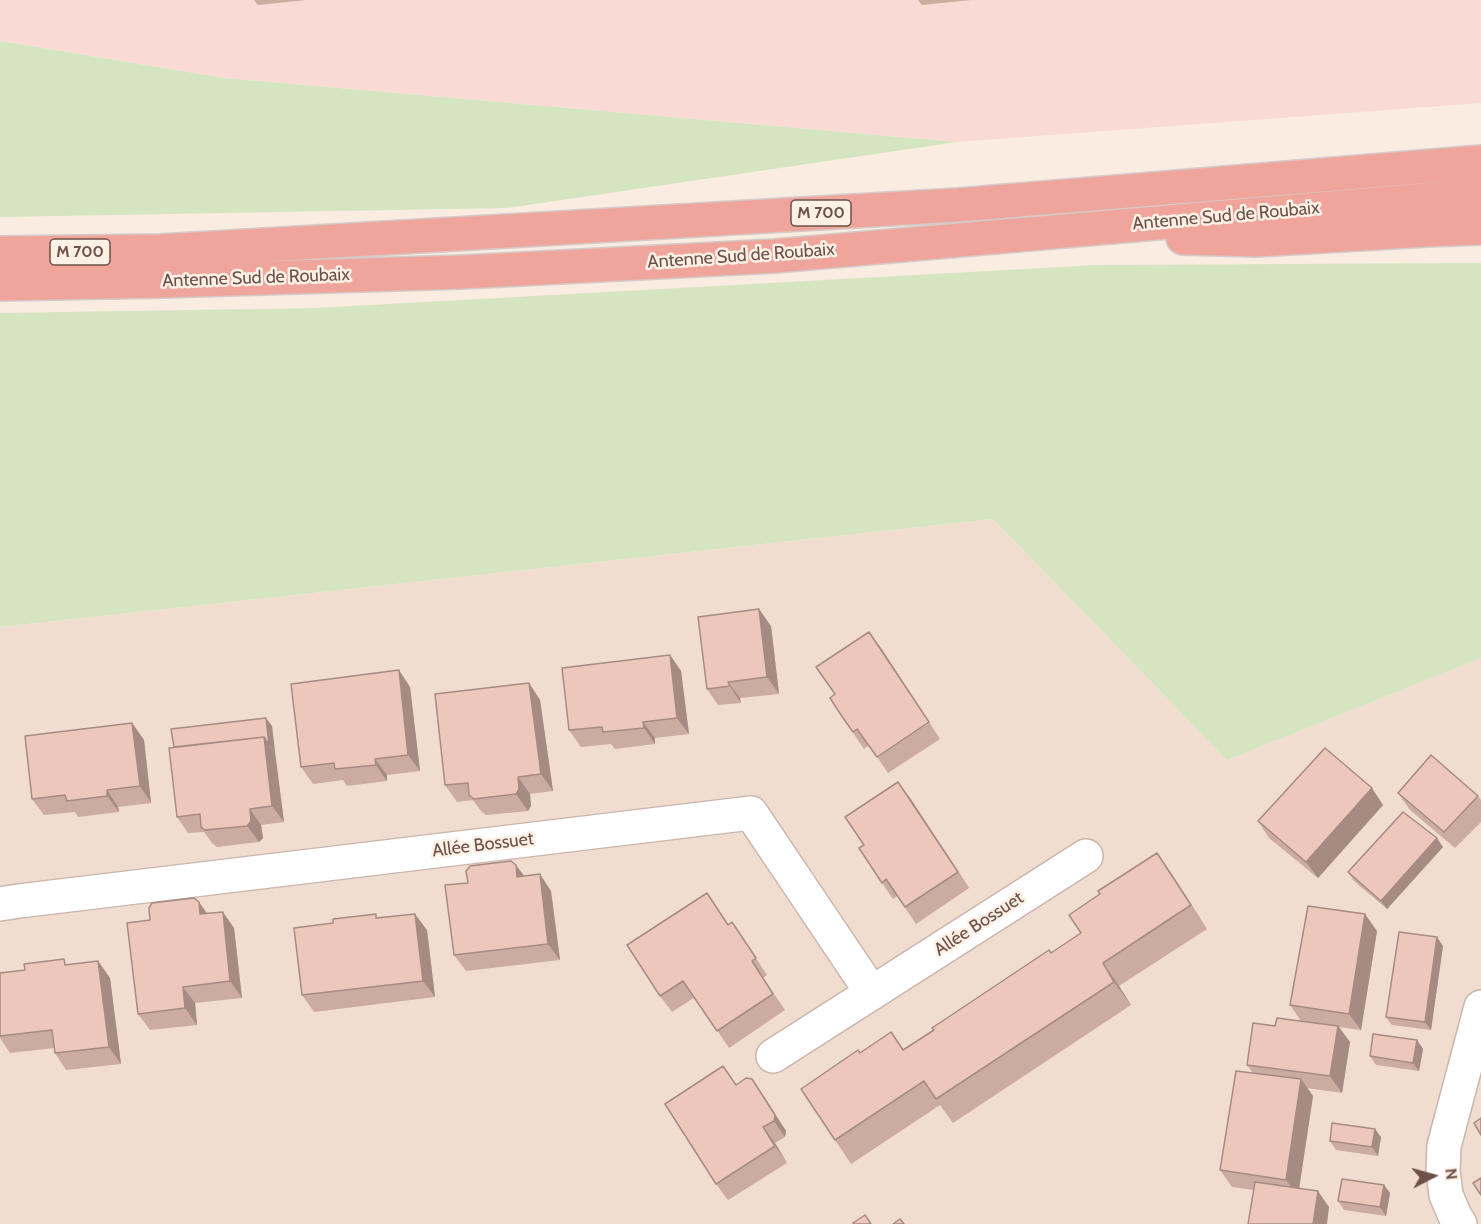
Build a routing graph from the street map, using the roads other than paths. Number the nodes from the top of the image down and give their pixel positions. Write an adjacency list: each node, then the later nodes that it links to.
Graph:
1 (1481, 162): 5 (highway, Antenne Sud de Roubaix / M 700)
2 (1481, 195): 4 (highway, Antenne Sud de Roubaix / M 700)
3 (1481, 228): 4 (highway)
4 (1044, 232): 6 (highway, Antenne Sud de Roubaix / M 700)
5 (0, 253)
6 (0, 284)
7 (1086, 856): 9 (street, Allée Bossuet)
8 (0, 904): 9 (street, Allée Bossuet)
9 (872, 993): 11 (street, Allée Bossuet)
10 (1481, 1007): 12 (street)
11 (772, 1056)
12 (1460, 1224)

